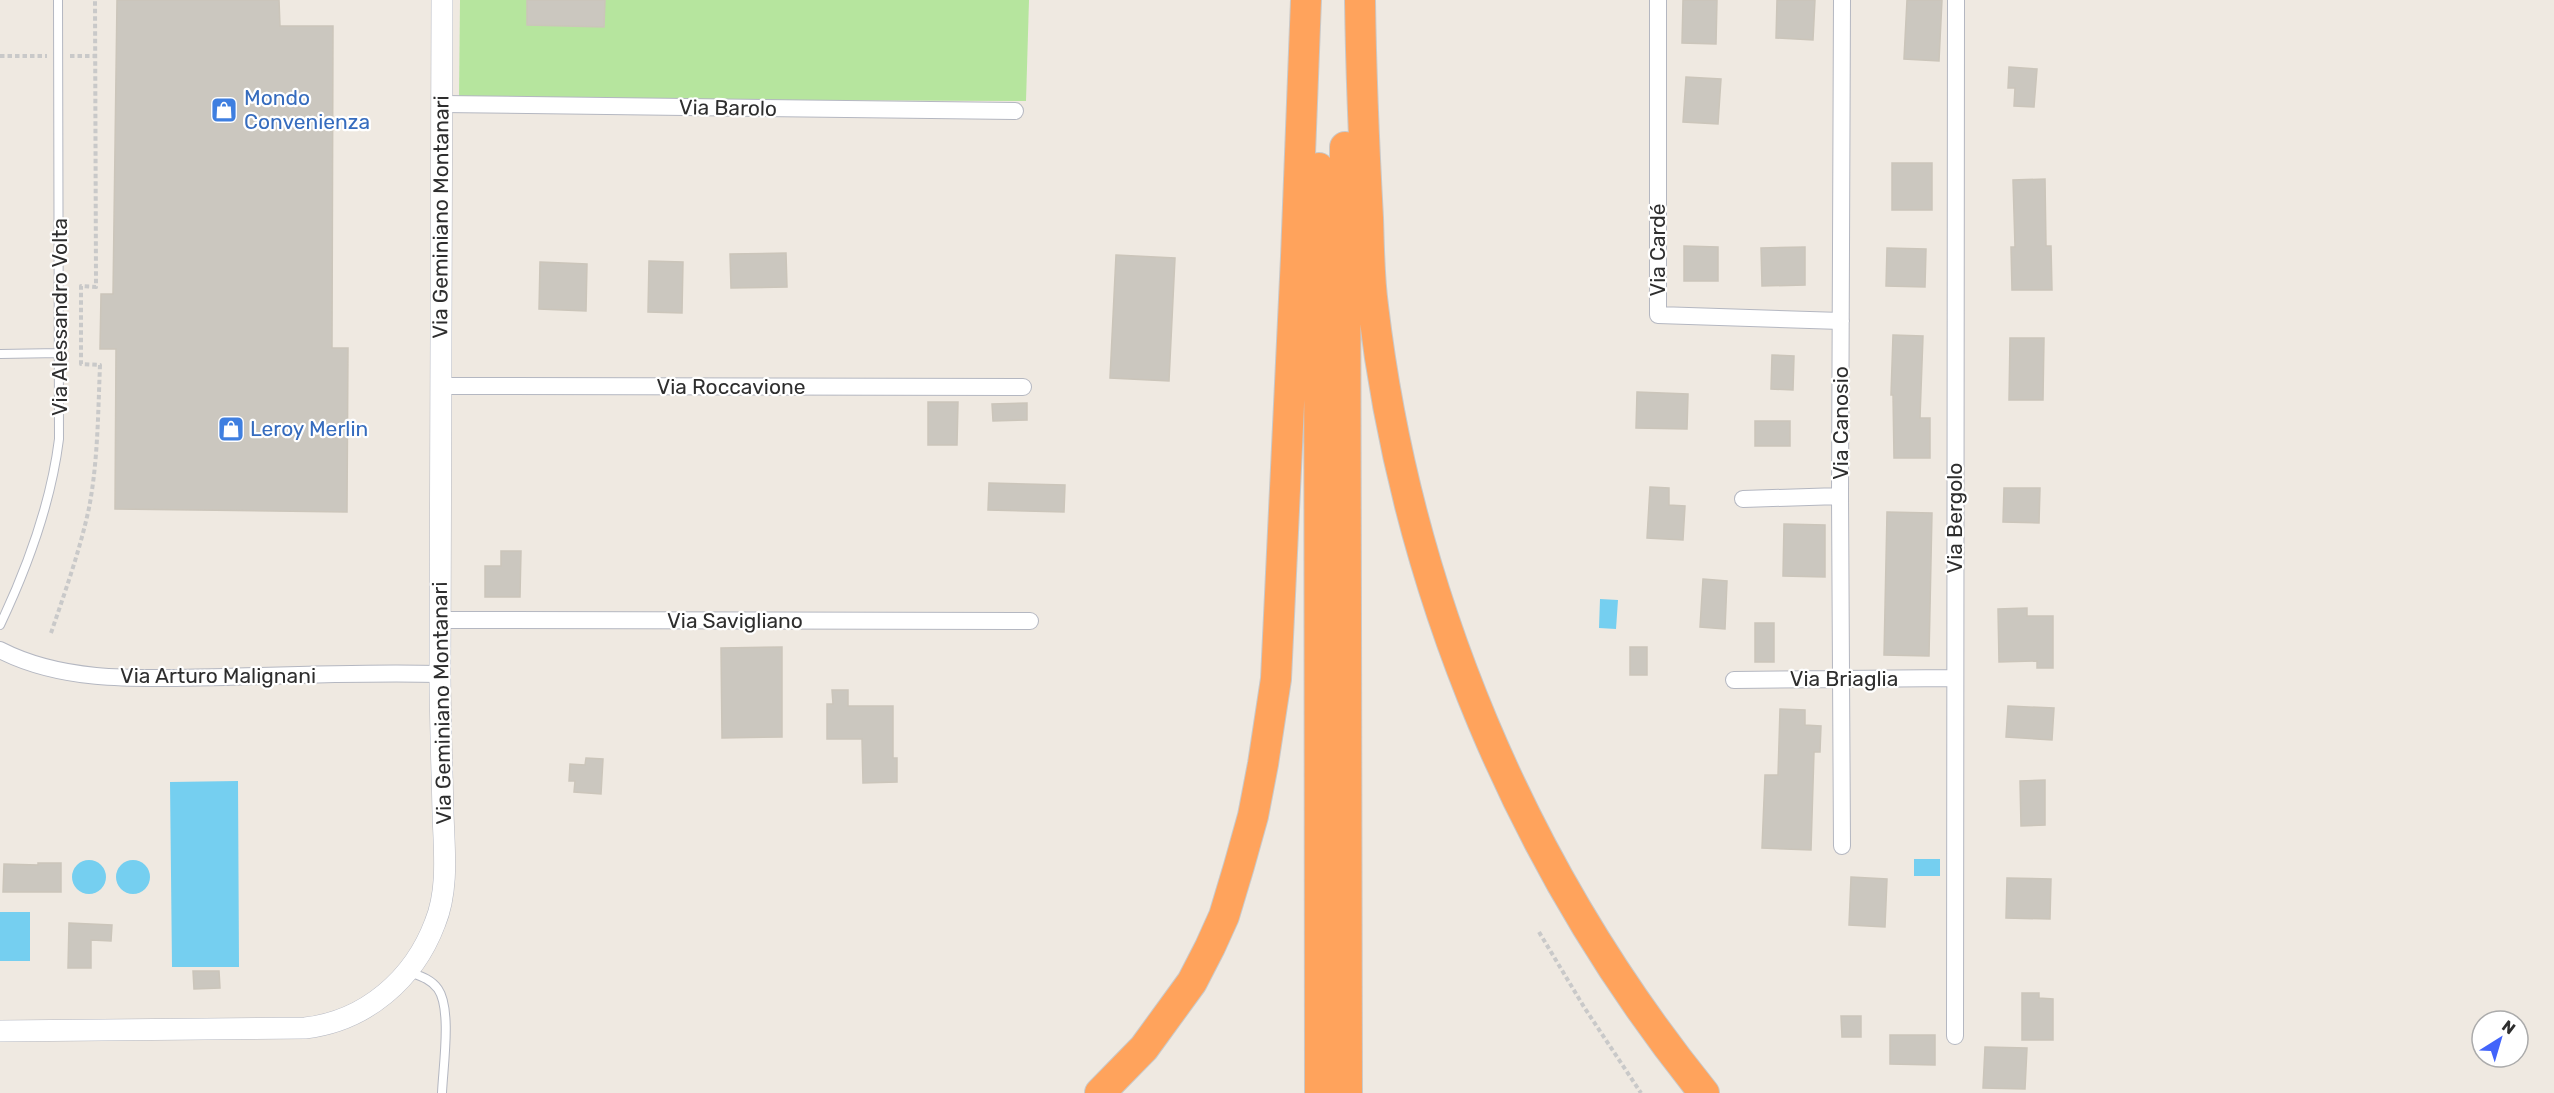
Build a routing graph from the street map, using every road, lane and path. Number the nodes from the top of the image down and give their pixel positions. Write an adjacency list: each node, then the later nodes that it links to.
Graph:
1 (58, 0): 14 (lane, Via Alessandro Volta)
2 (95, 0): 23 (path)
3 (442, 0): 11 (street, Via Geminiano Montanari)
4 (1306, 0): 35 (highway)
5 (1319, 0): 36 (highway)
6 (1346, 0): 37 (highway)
7 (1360, 0): 39 (highway)
8 (1658, 0): 13 (street, Via Cardé)
9 (1842, 0): 13 (street, Via Canosio)
10 (1956, 0): 26 (street, Via Bergolo)
11 (442, 104): 12 (street, Via Barolo); 16 (street, Via Geminiano Montanari)
12 (1015, 111)
13 (1841, 321): 18 (street, Via Canosio)
14 (60, 353): 15 (lane); 22 (lane, Via Alessandro Volta)
15 (0, 354)
16 (440, 386): 17 (street, Via Roccavione); 20 (street, Via Geminiano Montanari)
17 (1023, 387)
18 (1840, 496): 19 (street); 28 (street, Via Canosio)
19 (1743, 498)
20 (440, 620): 21 (street, Via Savigliano); 25 (street, Via Geminiano Montanari)
21 (1030, 621)
22 (0, 625)
23 (51, 633)
24 (0, 650): 25 (street, Via Arturo Malignani)
25 (440, 674): 31 (street, Via Geminiano Montanari)
26 (1954, 678): 28 (street, Via Briaglia); 33 (street, Via Bergolo)
27 (1734, 680): 28 (street, Via Briaglia)
28 (1841, 680): 29 (street, Via Canosio)
29 (1842, 846)
30 (1539, 932): 38 (path)
31 (409, 972): 32 (street, Via Geminiano Montanari); 34 (lane)
32 (0, 1031)
33 (1955, 1036)
34 (442, 1093)
35 (1100, 1093)
36 (1320, 1093)
37 (1347, 1093)
38 (1641, 1093)
39 (1704, 1093)

